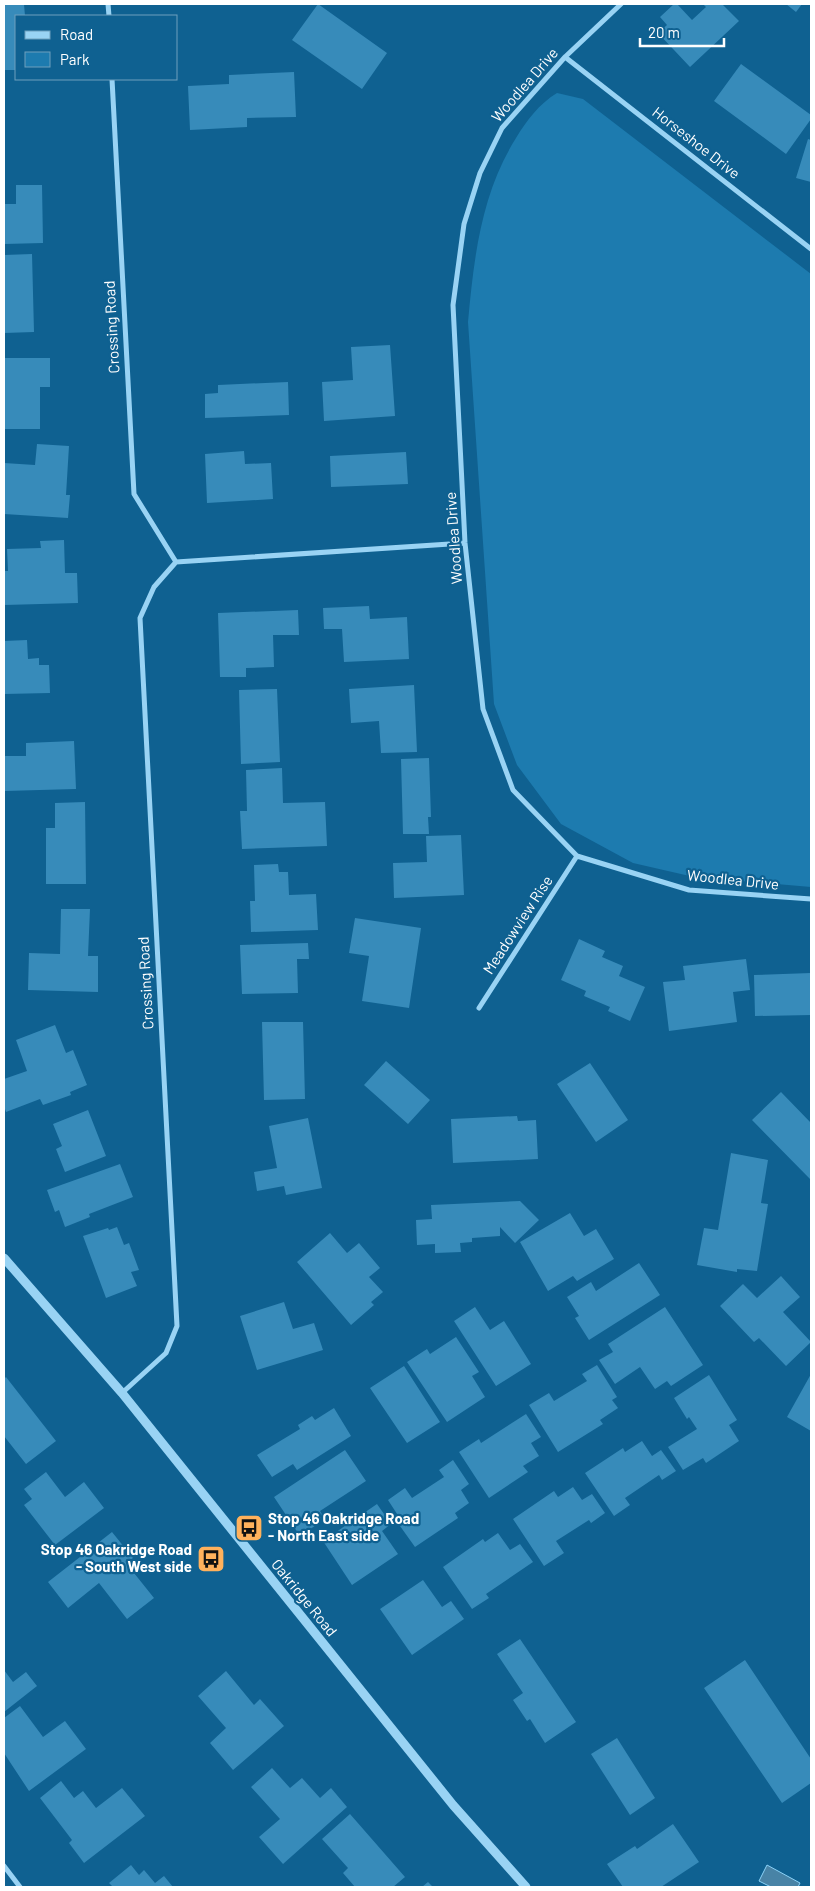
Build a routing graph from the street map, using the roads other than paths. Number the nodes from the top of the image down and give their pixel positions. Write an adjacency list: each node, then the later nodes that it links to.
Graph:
1 (621, 4): 2 (street, Woodlea Drive)
2 (565, 57): 4 (street, Horseshoe Drive); 5 (street, Woodlea Drive)
3 (112, 80): 6 (street, Crossing Road)
4 (811, 249)
5 (465, 543): 6 (street); 7 (street, Woodlea Drive)
6 (176, 562): 11 (street, Crossing Road)
7 (577, 856): 8 (street, Woodlea Drive); 9 (street, Meadowview Rise)
8 (811, 899)
9 (479, 1008)
10 (4, 1258): 11 (street, Oakridge Road)
11 (122, 1393): 14 (street, Oakridge Road)
12 (4, 1866): 13 (street)
13 (20, 1887)
14 (526, 1887)

